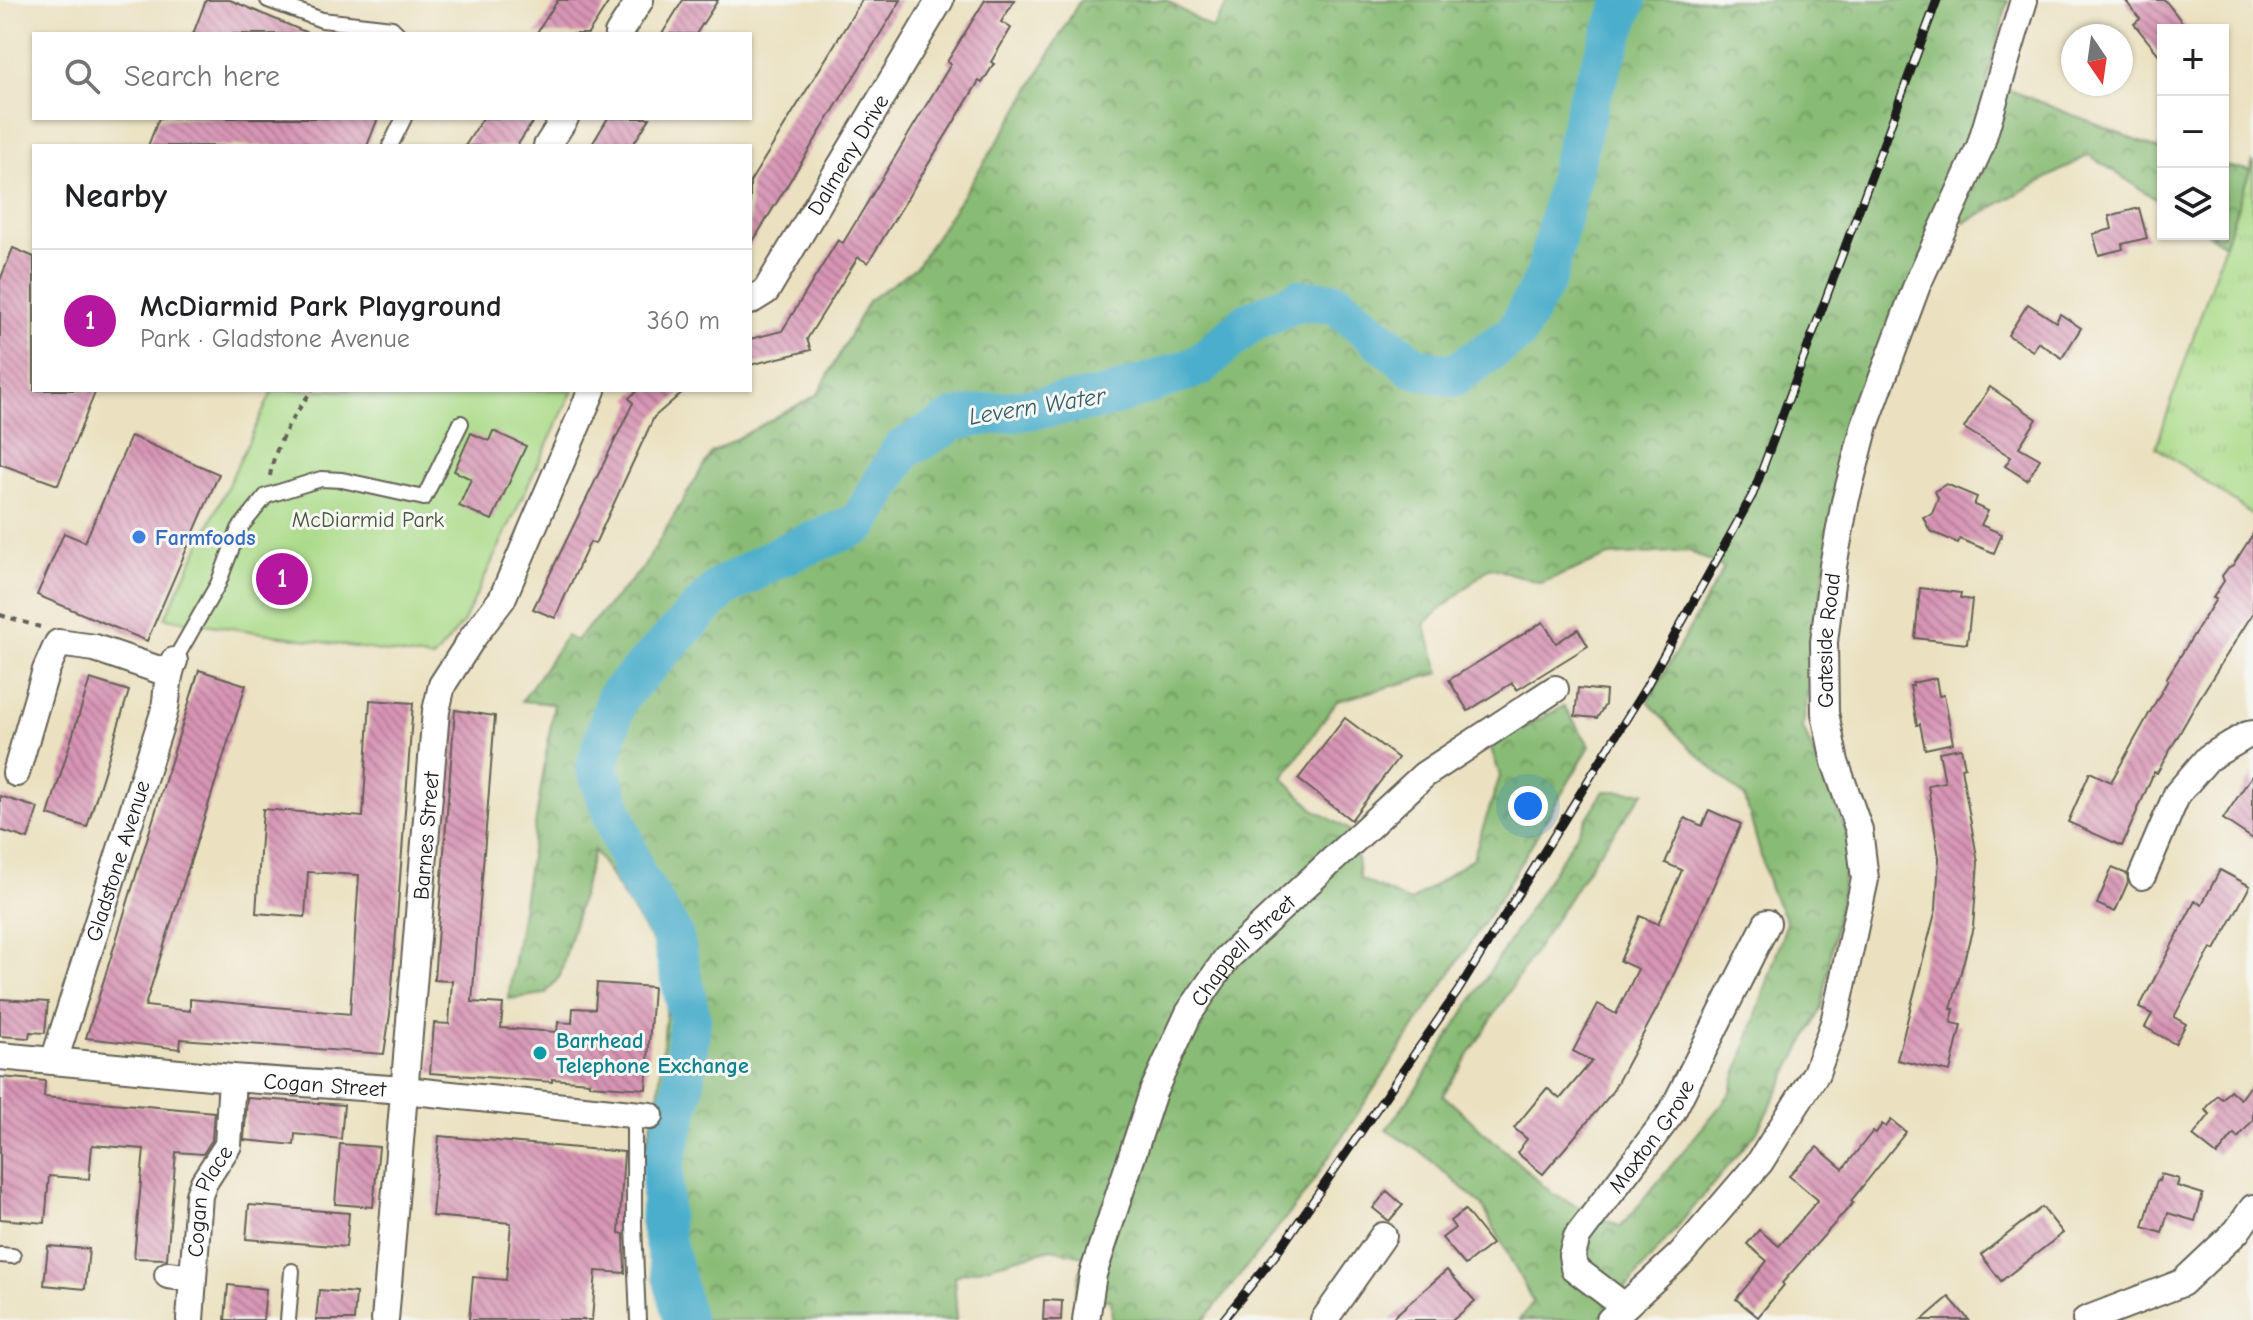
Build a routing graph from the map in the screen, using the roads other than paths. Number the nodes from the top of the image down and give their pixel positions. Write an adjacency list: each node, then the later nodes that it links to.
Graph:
1 (268, 0): 5 (lane)
2 (640, 0): 6 (street)
3 (940, 0): 11 (street, Dalmeny Drive)
4 (2024, 0): 28 (street, Gateside Road)
5 (396, 32)
6 (619, 32)
7 (403, 120): 9 (lane)
8 (564, 120): 10 (street)
9 (391, 144)
10 (548, 144)
11 (752, 300)
12 (591, 392): 23 (street, Barnes Street)
13 (461, 423): 14 (lane)
14 (171, 667): 17 (street); 21 (street, Gladstone Avenue)
15 (1555, 689): 33 (street, Chappell Street)
16 (2253, 734): 18 (street)
17 (16, 773)
18 (2142, 876)
19 (1766, 941): 28 (street, Maxton Grove)
20 (0, 1056): 21 (street, Cogan Street)
21 (54, 1061): 22 (street, Cogan Street)
22 (232, 1078): 23 (street, Cogan Street); 29 (street, Cogan Place)
23 (404, 1090): 24 (street, Cogan Street); 31 (street, Barnes Street)
24 (642, 1116): 32 (lane)
25 (2253, 1208): 35 (street)
26 (1383, 1236): 34 (street)
27 (292, 1271): 30 (lane)
28 (1617, 1313)
29 (190, 1320)
30 (288, 1320)
31 (385, 1320)
32 (638, 1320)
33 (1086, 1320)
34 (1324, 1320)
35 (2086, 1320)

